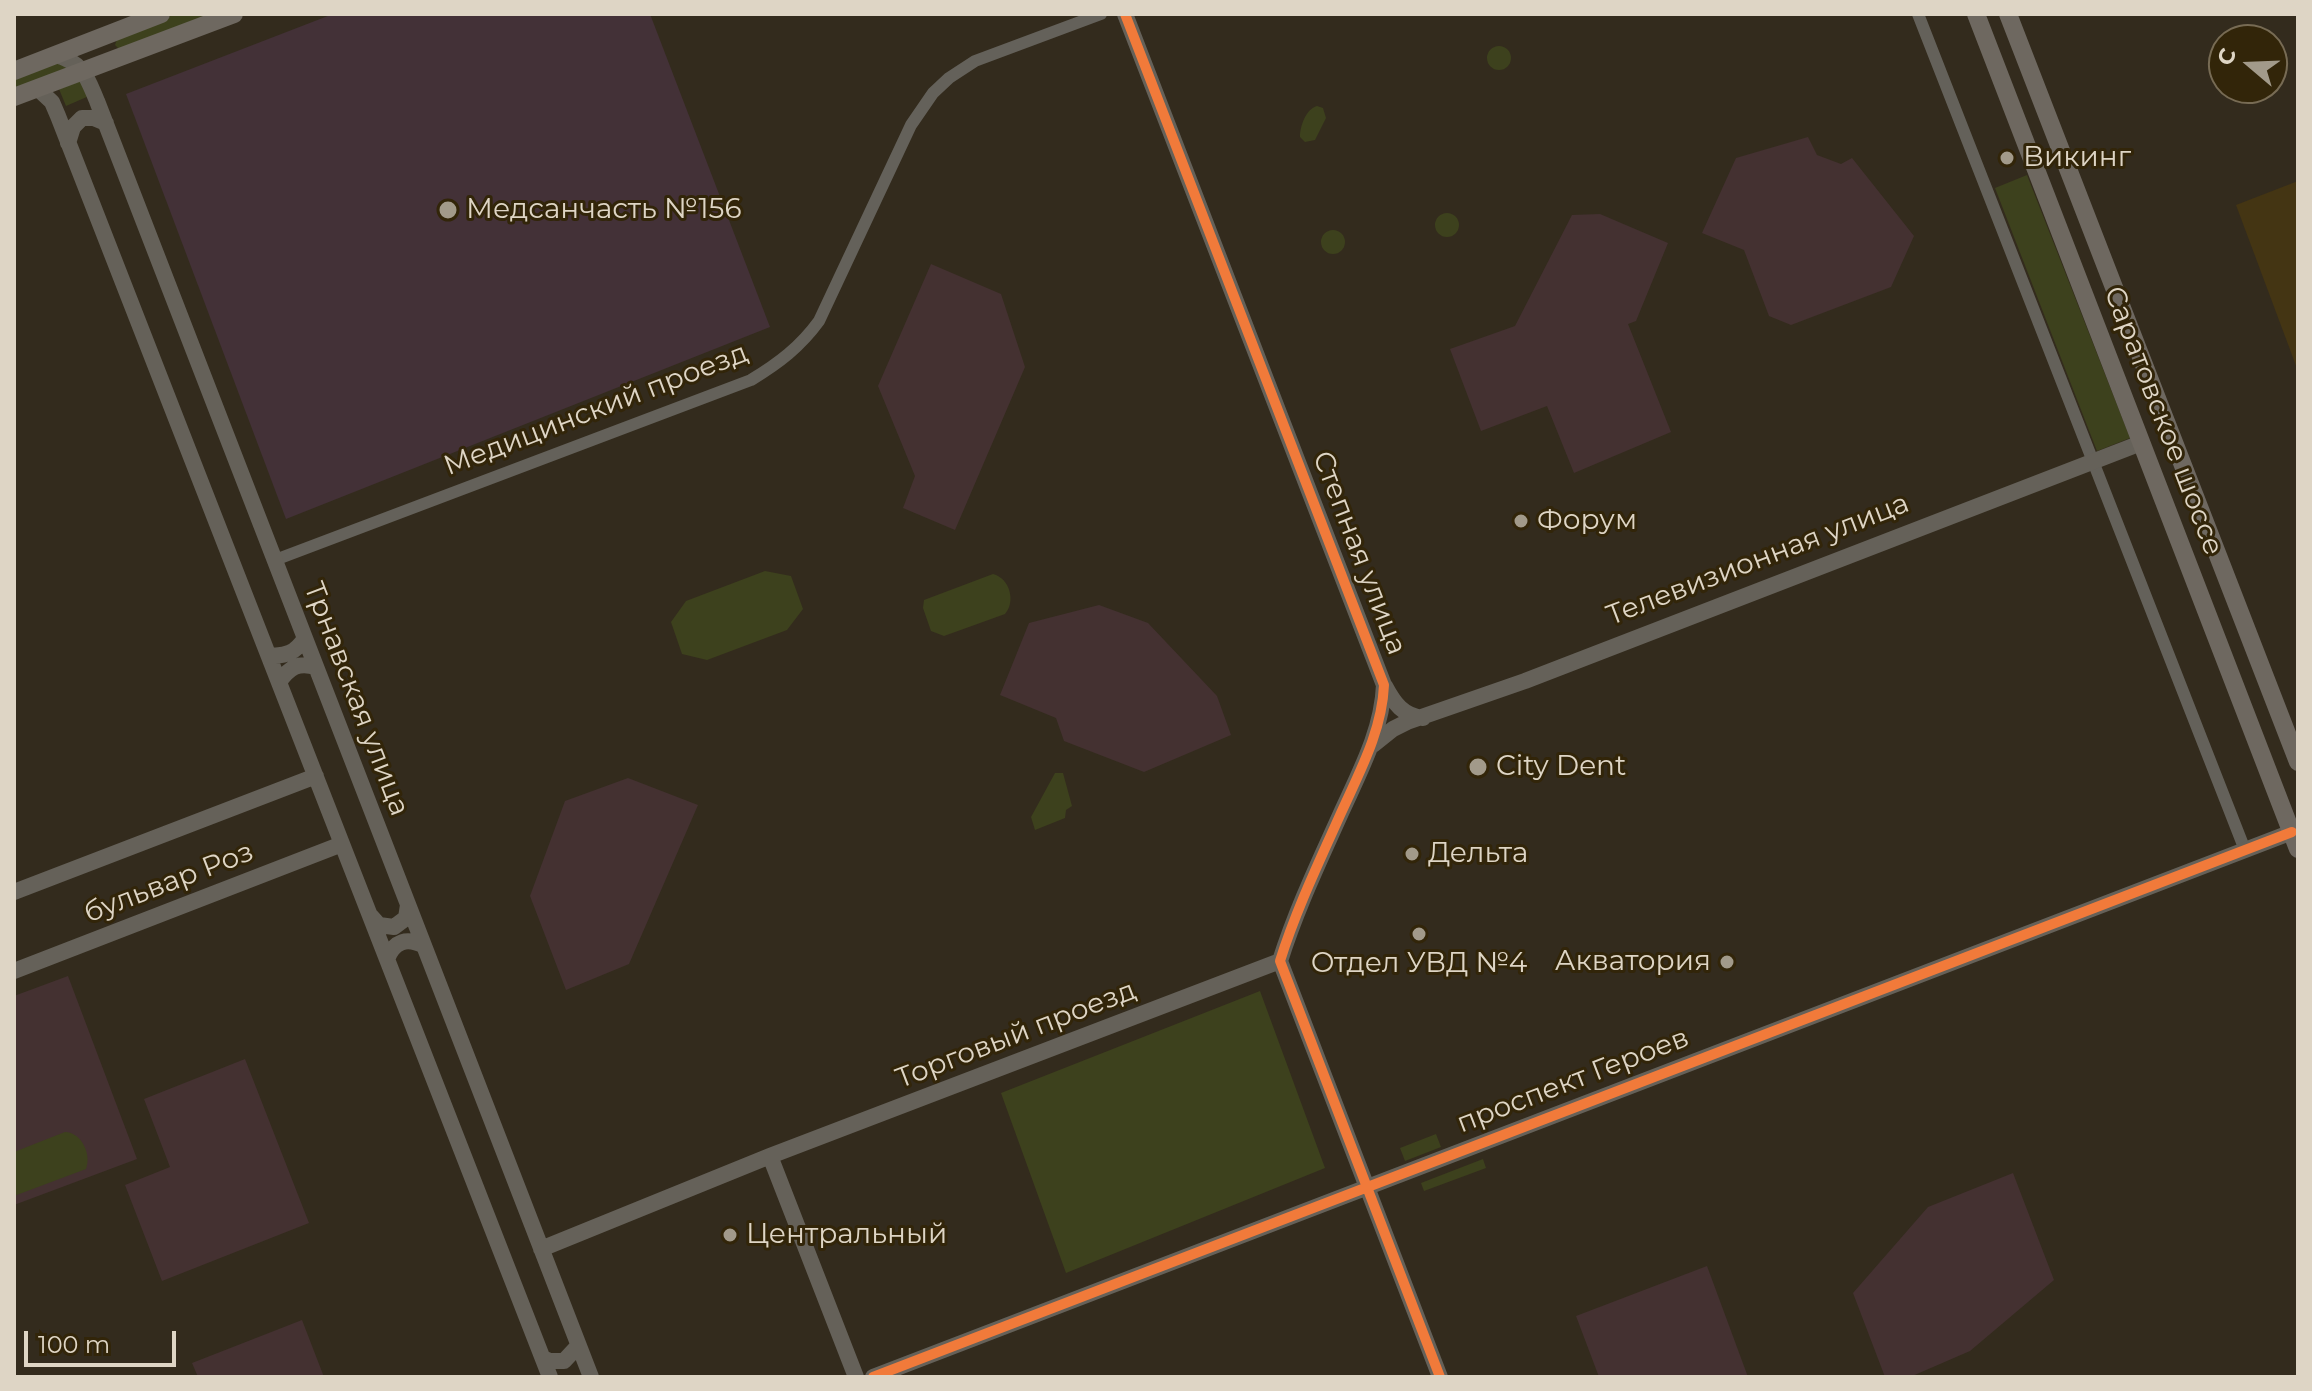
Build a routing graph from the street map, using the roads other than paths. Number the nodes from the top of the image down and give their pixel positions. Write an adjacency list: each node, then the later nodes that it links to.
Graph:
1 (161, 14): 8 (main road)
2 (234, 14): 10 (main road)
3 (1101, 14): 20 (street, Медицинский проезд)
4 (1125, 14): 25 (street, Степная улица)
5 (1918, 14): 19 (street)
6 (1976, 14): 18 (main road, Саратовское шоссе)
7 (2008, 14): 17 (main road, Саратовское шоссе)
8 (103, 37): 9 (main road); 10 (main road)
9 (56, 55): 11 (street); 12 (main road)
10 (112, 59): 11 (main road)
11 (84, 70): 13 (main road); 15 (street, Трнавская улица)
12 (14, 71)
13 (37, 88): 14 (main road); 16 (street)
14 (14, 97)
15 (106, 123): 16 (street); 20 (street, Трнавская улица)
16 (68, 143): 22 (street)
17 (2170, 431): 18 (main road, Телевизионная улица); 26 (main road, Саратовское шоссе)
18 (2141, 443): 19 (street, Телевизионная улица); 27 (main road, Саратовское шоссе)
19 (2092, 460): 28 (street, Телевизионная улица); 34 (street)
20 (275, 560): 21 (street, Трнавская улица)
21 (305, 638): 22 (street); 23 (street, Трнавская улица)
22 (269, 655): 24 (street)
23 (316, 667): 24 (street); 36 (street, Трнавская улица)
24 (279, 682): 31 (street)
25 (1384, 685): 28 (street); 29 (street, Степная улица)
26 (2269, 688): 27 (main road); 30 (main road, Саратовское шоссе)
27 (2240, 700): 32 (main road, Саратовское шоссе)
28 (1423, 718): 29 (street, Телевизионная улица)
29 (1370, 748): 40 (street, Степная улица)
30 (2298, 762)
31 (316, 776): 33 (street); 35 (street, бульвар Роз)
32 (2295, 840): 34 (street, проспект Героев)
33 (342, 844): 37 (street); 41 (street, бульвар Роз)
34 (2245, 850): 43 (street, проспект Героев)
35 (14, 892)
36 (408, 905): 37 (street); 38 (street, Трнавская улица)
37 (370, 914): 39 (street)
38 (424, 946): 39 (street); 44 (street, Трнавская улица)
39 (387, 959): 46 (street)
40 (1280, 961): 42 (street, Торговый проезд); 43 (street)
41 (14, 971)
42 (770, 1156): 44 (street, Торговый проезд); 49 (street)
43 (1366, 1186): 50 (street, проспект Героев); 51 (street)
44 (541, 1249): 45 (street, Трнавская улица)
45 (578, 1346): 46 (street); 48 (street, Трнавская улица)
46 (543, 1358): 47 (street)
47 (550, 1377)
48 (591, 1377)
49 (856, 1377)
50 (873, 1377)
51 (1440, 1377)

